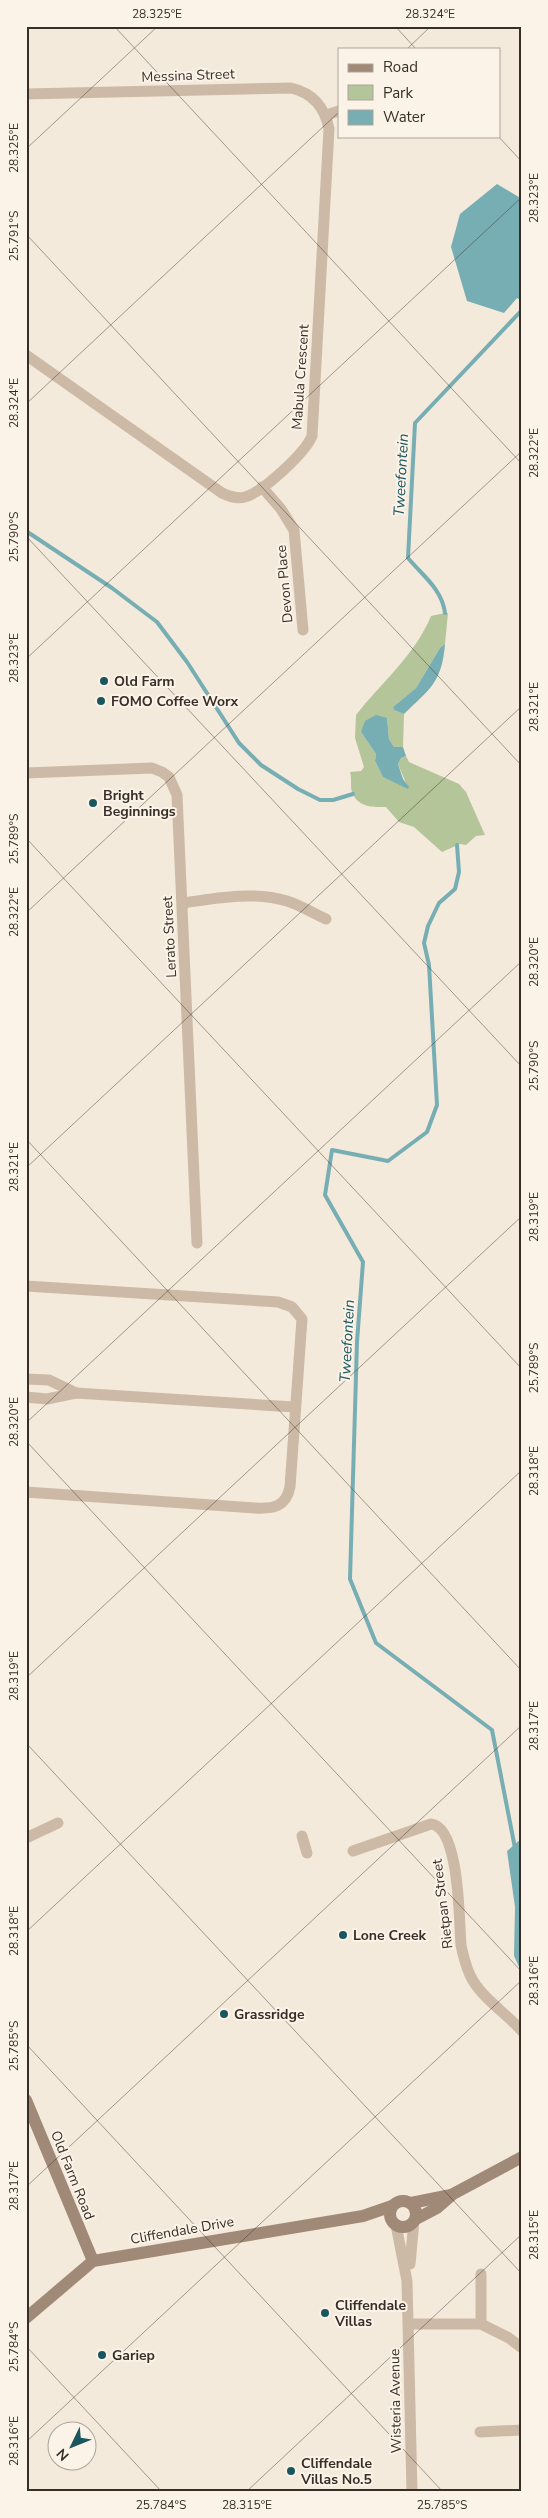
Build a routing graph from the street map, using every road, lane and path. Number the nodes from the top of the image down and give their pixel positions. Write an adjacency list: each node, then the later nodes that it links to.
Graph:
1 (26, 94): 3 (street, Messina Street)
2 (338, 111): 3 (street)
3 (326, 115): 5 (street, Mabula Crescent)
4 (26, 355): 5 (street, Mabula Crescent)
5 (262, 487): 6 (street, Devon Place)
6 (303, 630)
7 (26, 773): 8 (street, Lerato Street)
8 (183, 903): 9 (street); 10 (street, Lerato Street)
9 (326, 919)
10 (197, 1243)
11 (26, 1286): 15 (street)
12 (26, 1379): 13 (street)
13 (76, 1393): 14 (street); 15 (street)
14 (26, 1397)
15 (294, 1407): 16 (street)
16 (26, 1492)
17 (58, 1823): 19 (street)
18 (302, 1836): 21 (street)
19 (26, 1838)
20 (353, 1852): 22 (street, Rietpan Street)
21 (307, 1853)
22 (522, 2031)
23 (26, 2100): 31 (street, Old Farm Road)
24 (522, 2157): 25 (street)
25 (453, 2194): 26 (street); 29 (street)
26 (411, 2203): 27 (street); 29 (street)
27 (392, 2206): 28 (street, Cliffendale Drive); 30 (street)
28 (363, 2216): 30 (street, Cliffendale Drive); 31 (street, Cliffendale Drive)
29 (415, 2220): 30 (street); 33 (street, Wisteria Avenue)
30 (395, 2224): 33 (street, Wisteria Avenue)
31 (92, 2261): 34 (street)
32 (481, 2274): 36 (street)
33 (407, 2281): 35 (street, Wisteria Avenue)
34 (26, 2318)
35 (409, 2324): 36 (street); 40 (street, Wisteria Avenue)
36 (480, 2324): 37 (street)
37 (522, 2348)
38 (522, 2430): 39 (street)
39 (480, 2432)
40 (412, 2492)

